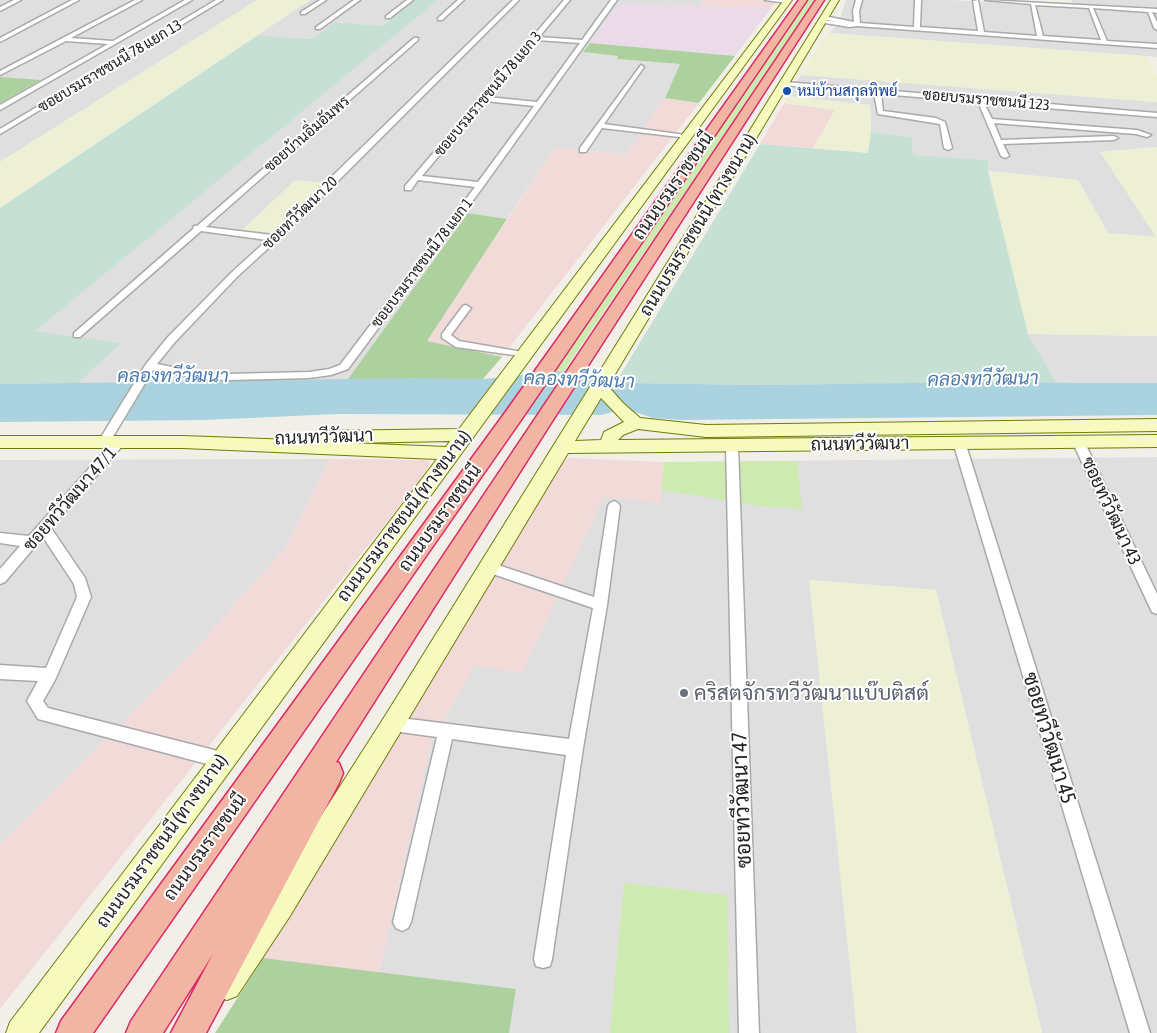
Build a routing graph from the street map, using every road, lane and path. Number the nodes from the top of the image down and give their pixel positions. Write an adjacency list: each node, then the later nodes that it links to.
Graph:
1 (18, 0): 24 (street)
2 (76, 0): 42 (street)
3 (139, 0): 41 (street)
4 (189, 0): 46 (street)
5 (220, 0): 60 (street, ซอยบรมราชชนนี 78 แยก 13)
6 (323, 0): 28 (street)
7 (357, 0): 35 (street)
8 (410, 0): 30 (street)
9 (461, 0): 31 (street)
10 (516, 0): 72 (street, ซอยทวีวัฒนา 20)
11 (567, 0): 40 (street, ซอยบรมราชชนนี 78 แยก 3)
12 (614, 0): 44 (street, ซอยบรมราชชนนี 78 แยก 1)
13 (768, 0): 14 (street)
14 (787, 0): 32 (main road, ถนนบรมราชชนนี (ทางขนาน))
15 (803, 0): 50 (highway, ถนนบรมราชชนนี)
16 (820, 0): 99 (highway, ถนนบรมราชชนนี)
17 (836, 0): 33 (main road, ถนนบรมราชชนนี (ทางขนาน))
18 (859, 0): 34 (street)
19 (918, 0): 36 (street)
20 (988, 0): 25 (street)
21 (1092, 0): 25 (street)
22 (976, 1): 38 (street)
23 (1034, 5): 39 (street)
24 (0, 8)
25 (1098, 8): 27 (street)
26 (1091, 9): 45 (street)
27 (1157, 11)
28 (303, 13)
29 (1150, 14): 37 (street)
30 (388, 17)
31 (440, 19)
32 (773, 20): 50 (highway); 61 (main road, ถนนบรมราชชนนี (ทางขนาน))
33 (823, 20): 34 (street); 51 (main road, ถนนบรมราชชนนี (ทางขนาน))
34 (857, 24): 36 (street)
35 (318, 28)
36 (917, 28): 38 (street)
37 (1157, 28)
38 (981, 33): 39 (street)
39 (1040, 37): 45 (street)
40 (535, 38): 44 (street); 53 (street, ซอยบรมราชชนนี 78 แยก 3)
41 (64, 39): 46 (street); 49 (street)
42 (0, 40)
43 (416, 40): 71 (street, ซอยบ้านอิ่มอัมพร)
44 (583, 42): 55 (street, ซอยบรมราชชนนี 78 แยก 1)
45 (1105, 42): 47 (street)
46 (114, 43): 56 (street)
47 (1157, 46)
48 (641, 67): 59 (street)
49 (0, 73)
50 (746, 82): 108 (highway, ถนนบรมราชชนนี)
51 (785, 84): 52 (street, ซอยบรมราชชนนี 123); 77 (main road, ถนนบรมราชชนนี (ทางขนาน))
52 (876, 91): 54 (street, ซอยบรมราชชนนี 123); 63 (street)
53 (484, 99): 55 (street); 66 (street, ซอยบรมราชชนนี 78 แยก 3)
54 (980, 100): 57 (street, ซอยบรมราชชนนี 123); 58 (street)
55 (539, 104): 69 (street, ซอยบรมราชชนนี 78 แยก 1)
56 (0, 108)
57 (1157, 114)
58 (990, 121): 62 (street); 62 (street)
59 (600, 126): 61 (street); 64 (street)
60 (0, 132)
61 (686, 137): 75 (main road, ถนนบรมราชชนนี (ทางขนาน))
62 (999, 142): 65 (street)
63 (948, 148)
64 (583, 150)
65 (1005, 156)
66 (424, 170): 67 (street); 68 (street, ซอยบรมราชชนนี 78 แยก 3)
67 (451, 174)
68 (417, 178): 69 (street); 70 (street, ซอยบรมราชชนนี 78 แยก 3)
69 (480, 185): 76 (street, ซอยบรมราชชนนี 78 แยก 1)
70 (408, 188)
71 (197, 228): 72 (street); 74 (street, ซอยบ้านอิ่มอัมพร)
72 (274, 238): 76 (street, ซอยทวีวัฒนา 20)
73 (466, 308): 75 (street)
74 (77, 335)
75 (520, 361): 80 (main road, ถนนบรมราชชนนี (ทางขนาน))
76 (147, 370): 84 (street, ซอยทวีวัฒนา 20)
77 (600, 387): 78 (main road); 88 (main road, ถนนบรมราชชนนี (ทางขนาน))
78 (636, 423): 79 (main road, ถนนทวีวัฒนา); 89 (main road)
79 (1157, 424)
80 (465, 435): 85 (main road, ถนนทวีวัฒนา); 90 (main road, ถนนบรมราชชนนี (ทางขนาน))
81 (1078, 441): 82 (main road, ถนนทวีวัฒนา); 86 (main road, ถนนทวีวัฒนา); 98 (street, ซอยทวีวัฒนา 43)
82 (1157, 441)
83 (0, 442): 84 (main road, ถนนทวีวัฒนา)
84 (112, 442): 85 (main road, ถนนทวีวัฒนา); 92 (street, ซอยทวีวัฒนา 47/1)
85 (183, 442): 90 (main road, ถนนทวีวัฒนา)
86 (959, 442): 87 (main road, ถนนทวีวัฒนา); 115 (street, ซอยทวีวัฒนา 45)
87 (732, 446): 89 (main road, ถนนทวีวัฒนา); 114 (street, ซอยทวีวัฒนา 47)
88 (562, 447): 89 (main road, ถนนทวีวัฒนา); 95 (main road, ถนนบรมราชชนนี (ทางขนาน))
89 (609, 447)
90 (451, 453): 105 (main road, ถนนบรมราชชนนี (ทางขนาน))
91 (614, 506): 97 (street)
92 (44, 528): 94 (street, ซอยทวีวัฒนา 47/1); 101 (street)
93 (0, 538): 94 (street)
94 (32, 542): 96 (street, ซอยทวีวัฒนา 47/1)
95 (489, 567): 97 (street); 102 (main road, ถนนบรมราชชนนี (ทางขนาน))
96 (0, 578)
97 (600, 605): 104 (street)
98 (1157, 608)
99 (399, 643): 112 (highway, ถนนบรมราชชนนี); 113 (highway)
100 (0, 672): 101 (street)
101 (50, 675): 105 (street)
102 (393, 724): 103 (street); 113 (main road, ถนนบรมราชชนนี (ทางขนาน))
103 (446, 731): 104 (street); 106 (street)
104 (575, 748): 107 (street)
105 (222, 760): 109 (main road, ถนนบรมราชชนนี (ทางขนาน))
106 (402, 922)
107 (543, 959)
108 (122, 963): 110 (highway); 111 (highway, ถนนบรมราชชนนี)
109 (21, 1033)
110 (62, 1033)
111 (73, 1033)
112 (143, 1033)
113 (190, 1033)
114 (749, 1033)
115 (1140, 1033)

